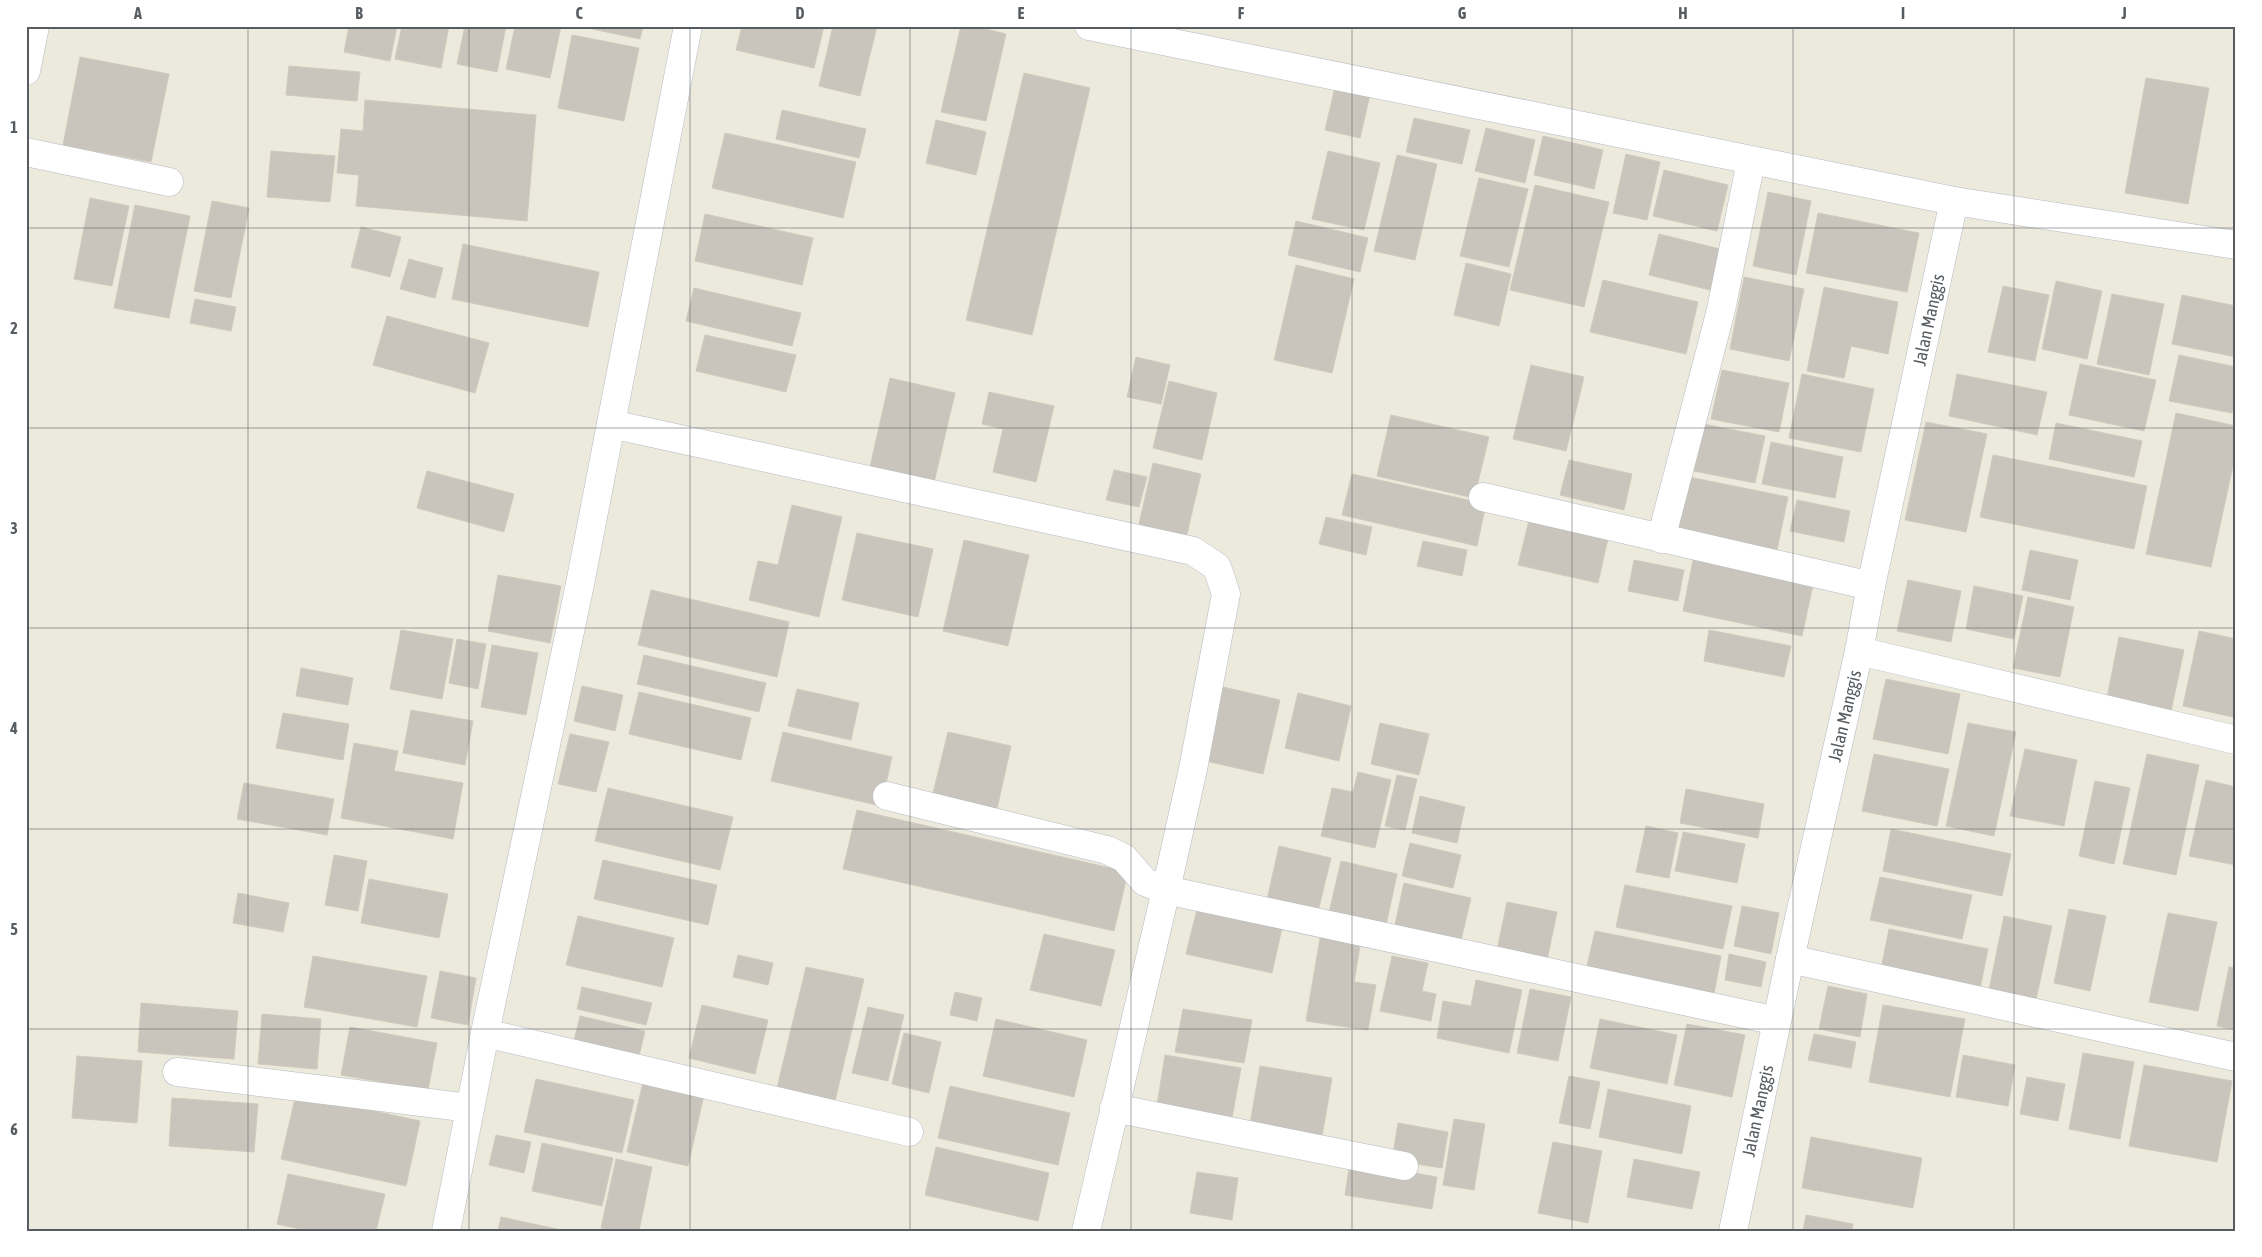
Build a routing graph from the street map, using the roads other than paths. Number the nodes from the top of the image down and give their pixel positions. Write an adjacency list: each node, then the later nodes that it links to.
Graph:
1 (35, 26): 4 (street)
2 (688, 26): 10 (street)
3 (1089, 26): 6 (street)
4 (26, 71)
5 (26, 152): 7 (street)
6 (1751, 161): 8 (street); 12 (street)
7 (168, 182)
8 (1954, 200): 9 (street); 13 (street, Jalan Manggis)
9 (2236, 245)
10 (611, 424): 17 (street); 20 (street)
11 (1483, 496): 12 (street)
12 (1661, 538): 13 (street)
13 (1871, 586): 14 (street, Jalan Manggis)
14 (1859, 651): 15 (street); 18 (street, Jalan Manggis)
15 (2236, 740)
16 (887, 796): 17 (street)
17 (1166, 890): 19 (street); 24 (street)
18 (1790, 959): 19 (street, Jalan Manggis); 21 (street)
19 (1777, 1021): 29 (street, Jalan Manggis)
20 (485, 1033): 23 (street); 25 (street)
21 (2236, 1057)
22 (177, 1072): 23 (street)
23 (470, 1108): 27 (street)
24 (1114, 1108): 26 (street); 28 (street)
25 (910, 1132)
26 (1404, 1166)
27 (446, 1231)
28 (1086, 1231)
29 (1733, 1231)

